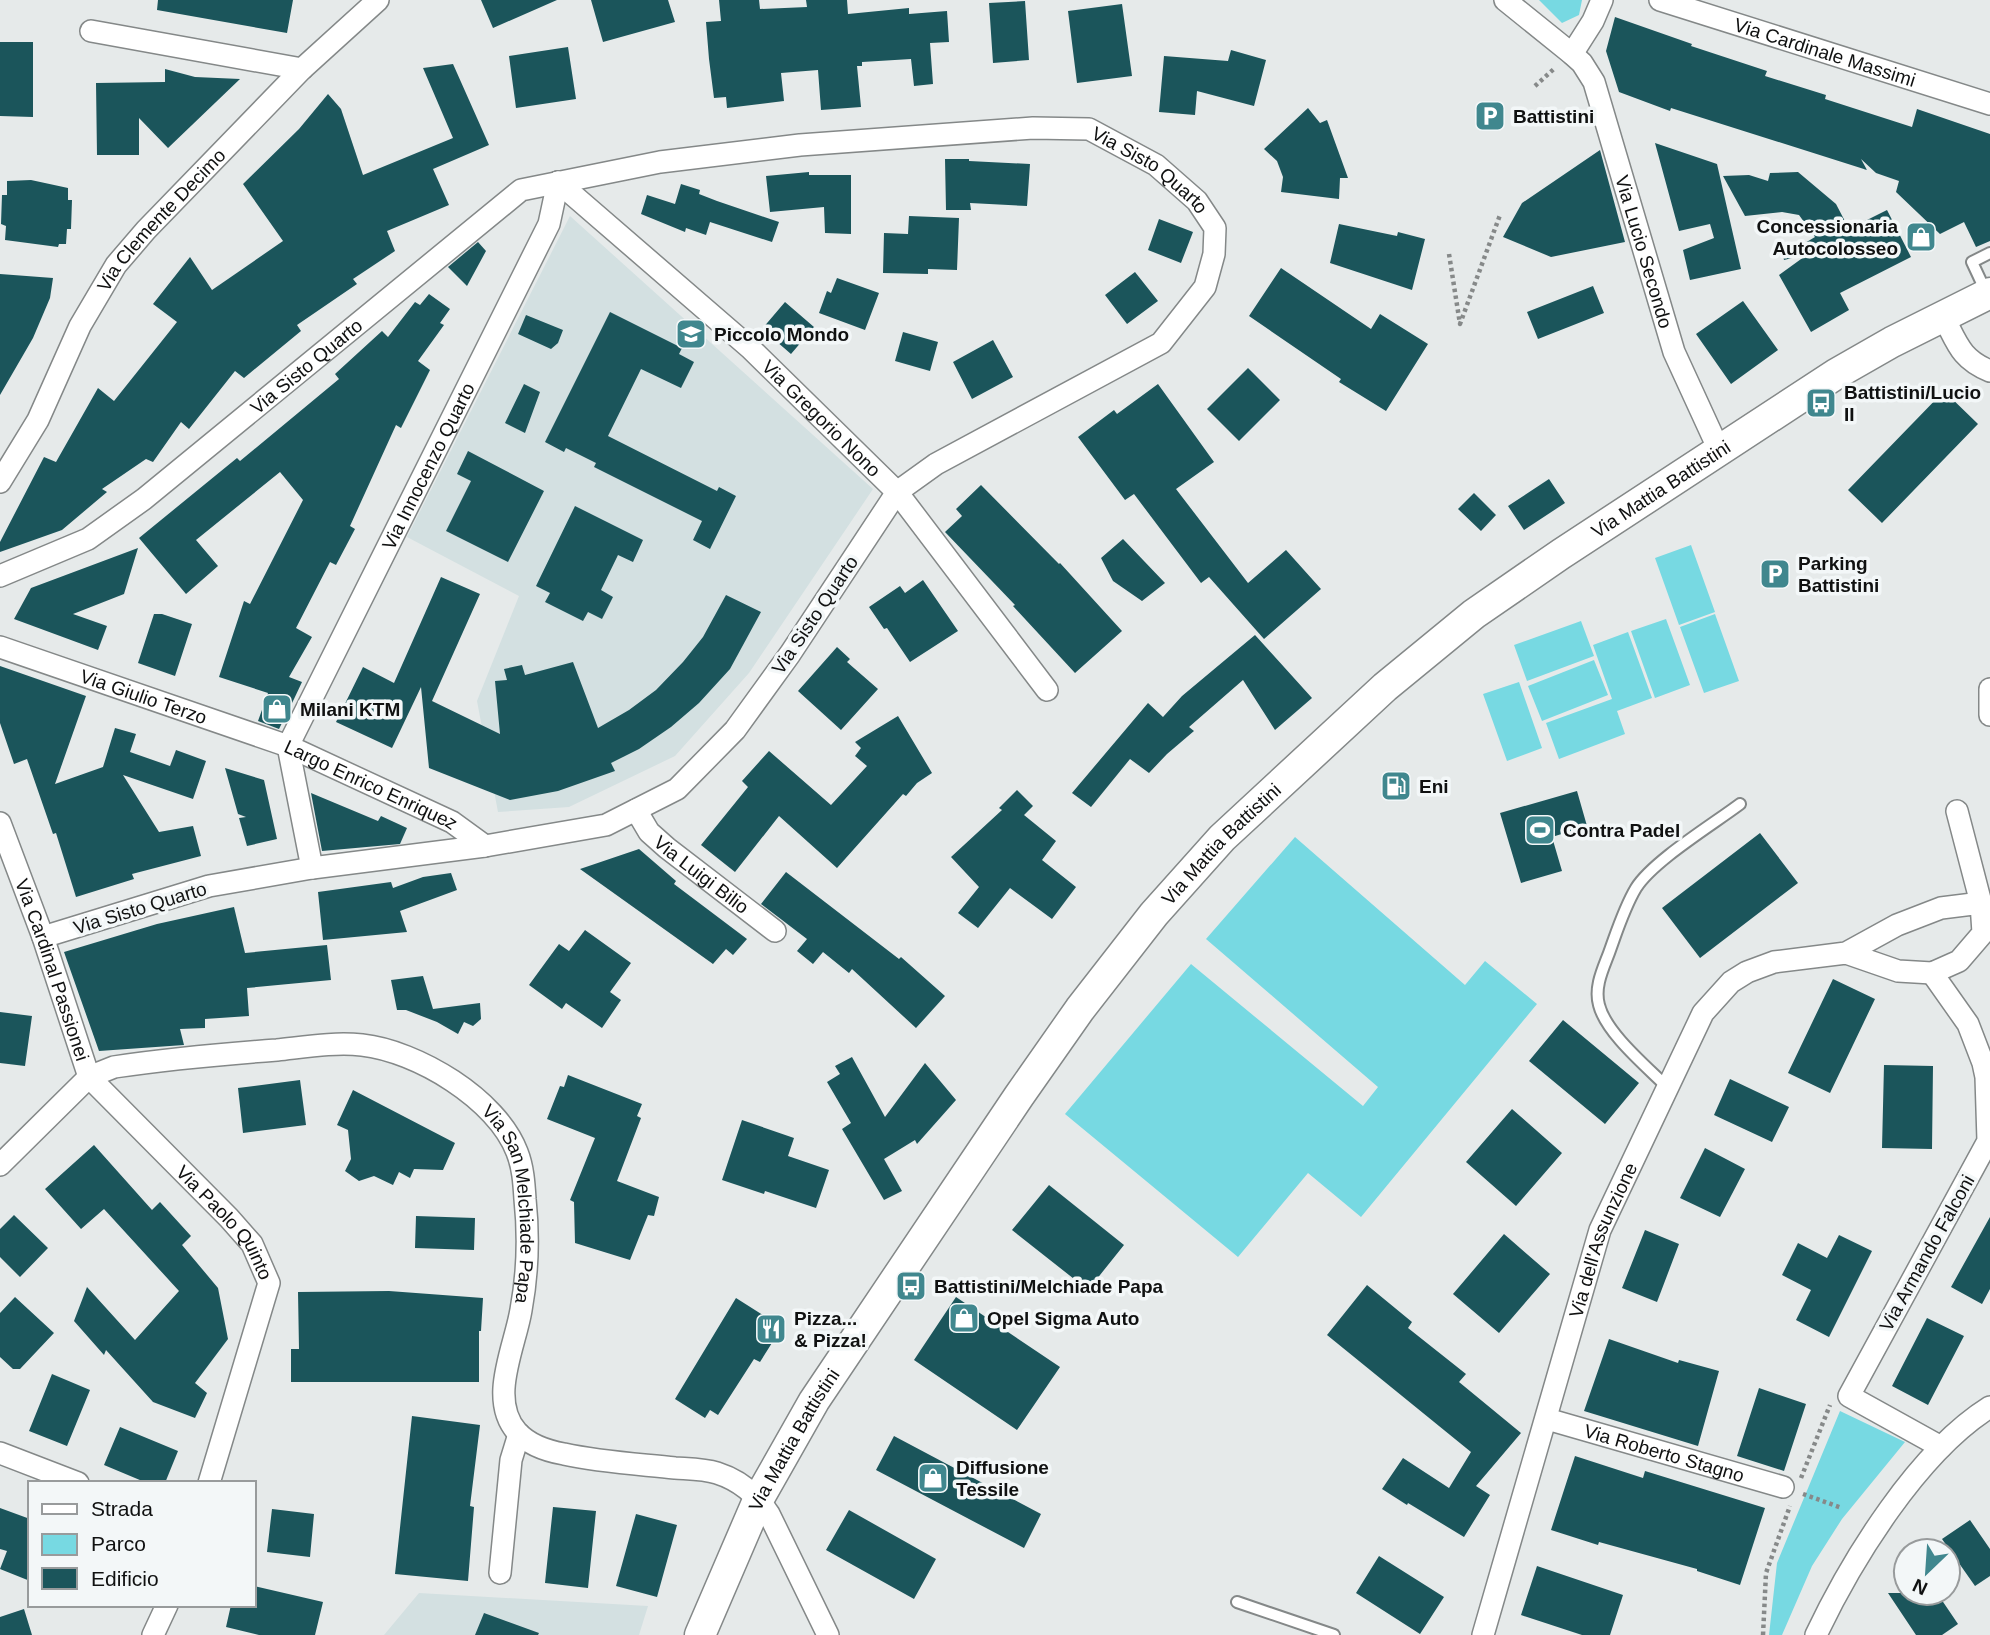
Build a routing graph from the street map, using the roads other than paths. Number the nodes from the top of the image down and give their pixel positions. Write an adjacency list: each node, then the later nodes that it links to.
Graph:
1 (378, 0): 7 (street, Via Clemente Decimo)
2 (1505, 0): 6 (street, Via Lucio Secondo)
3 (1602, 0): 6 (street)
4 (1660, 0): 8 (street, Via Cardinale Massimi)
5 (91, 31): 7 (street)
6 (1572, 54): 14 (street, Via Lucio Secondo)
7 (302, 69): 15 (street, Via Clemente Decimo)
8 (1990, 104)
9 (558, 182): 16 (street, Via Gregorio Nono); 16 (street, Via Sisto Quarto); 17 (street, Via Sisto Quarto); 22 (street, Via Innocenzo Quarto)
10 (1990, 253): 11 (lane)
11 (1988, 293): 12 (main road, Via Mattia Battistini)
12 (1942, 316): 13 (street); 14 (main road, Via Mattia Battistini)
13 (1990, 371)
14 (1719, 450): 47 (main road, Via Mattia Battistini)
15 (0, 482)
16 (897, 492): 20 (street, Via Gregorio Nono); 24 (street, Via Sisto Quarto)
17 (0, 576)
18 (0, 647): 22 (street, Via Giulio Terzo)
19 (1990, 689): 21 (street)
20 (1047, 690)
21 (1990, 715)
22 (288, 746): 27 (street, Largo Enrico Enriquez); 29 (street, Largo Enrico Enriquez)
23 (1740, 804): 37 (lane)
24 (636, 810): 27 (street, Via Sisto Quarto); 31 (street, Via Luigi Bilio)
25 (1956, 811): 28 (street)
26 (0, 823): 32 (street, Via Cardinal Passionei)
27 (485, 846): 29 (street, Via Sisto Quarto)
28 (1980, 859): 30 (street)
29 (312, 868): 32 (street, Via Sisto Quarto)
30 (1981, 903): 33 (street, Via dell'Assunzione); 34 (street)
31 (775, 931)
32 (43, 937): 36 (street, Via Cardinal Passionei)
33 (1846, 953): 34 (street, Via dell'Assunzione); 37 (street, Via dell'Assunzione)
34 (1932, 973): 35 (street, Via Armando Falconi)
35 (1986, 1062): 42 (street, Via Armando Falconi)
36 (89, 1077): 38 (street); 41 (street, Via San Melchiade Papa); 45 (street, Via Paolo Quinto)
37 (1667, 1087): 40 (street, Via dell'Assunzione)
38 (0, 1165)
39 (1990, 1407): 42 (street)
40 (1547, 1419): 46 (street, Via Roberto Stagno); 55 (street, Via dell'Assunzione)
41 (519, 1434): 47 (street); 48 (street)
42 (1941, 1447): 56 (street)
43 (0, 1453): 44 (street)
44 (73, 1481)
45 (210, 1481)
46 (1789, 1489)
47 (759, 1498): 52 (main road, Via Mattia Battistini); 53 (street)
48 (500, 1573)
49 (1237, 1602): 54 (lane)
50 (166, 1607): 51 (street)
51 (153, 1635)
52 (700, 1635)
53 (828, 1635)
54 (1334, 1635)
55 (1483, 1635)
56 (1816, 1635)

